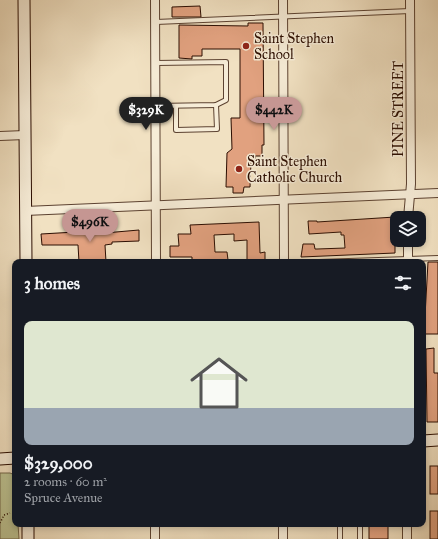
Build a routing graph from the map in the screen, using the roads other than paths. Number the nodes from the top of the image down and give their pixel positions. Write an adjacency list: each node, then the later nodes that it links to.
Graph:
1 (24, 0): 12 (main road)
2 (155, 0): 7 (street)
3 (283, 0): 6 (street)
4 (410, 0): 5 (street, PINE STREET)
5 (410, 11): 6 (lane); 15 (street, PINE STREET)
6 (283, 18): 7 (lane); 16 (street)
7 (156, 22): 8 (street)
8 (156, 63): 9 (lane); 10 (street)
9 (216, 105): 11 (lane); 11 (lane)
10 (156, 106): 11 (lane); 17 (street)
11 (176, 106)
12 (25, 135): 13 (street); 18 (main road)
13 (0, 136)
14 (438, 193): 15 (street)
15 (410, 194): 16 (street); 19 (street, PINE STREET)
16 (284, 200): 17 (street); 24 (street)
17 (157, 205): 18 (street); 23 (street)
18 (26, 211): 22 (main road)
19 (409, 211)
20 (408, 247): 25 (street)
21 (438, 258): 26 (lane)
22 (26, 259)
23 (156, 259)
24 (284, 259)
25 (408, 259)
26 (423, 259)
27 (438, 440): 28 (main road)
28 (426, 441)
29 (12, 458): 30 (main road)
30 (0, 459)
31 (28, 527): 37 (main road)
32 (155, 527): 38 (street)
33 (283, 527): 39 (street)
34 (340, 527): 40 (lane)
35 (360, 527): 41 (lane)
36 (408, 527): 42 (street)
37 (28, 539)
38 (155, 539)
39 (283, 539)
40 (340, 539)
41 (360, 539)
42 (408, 539)

